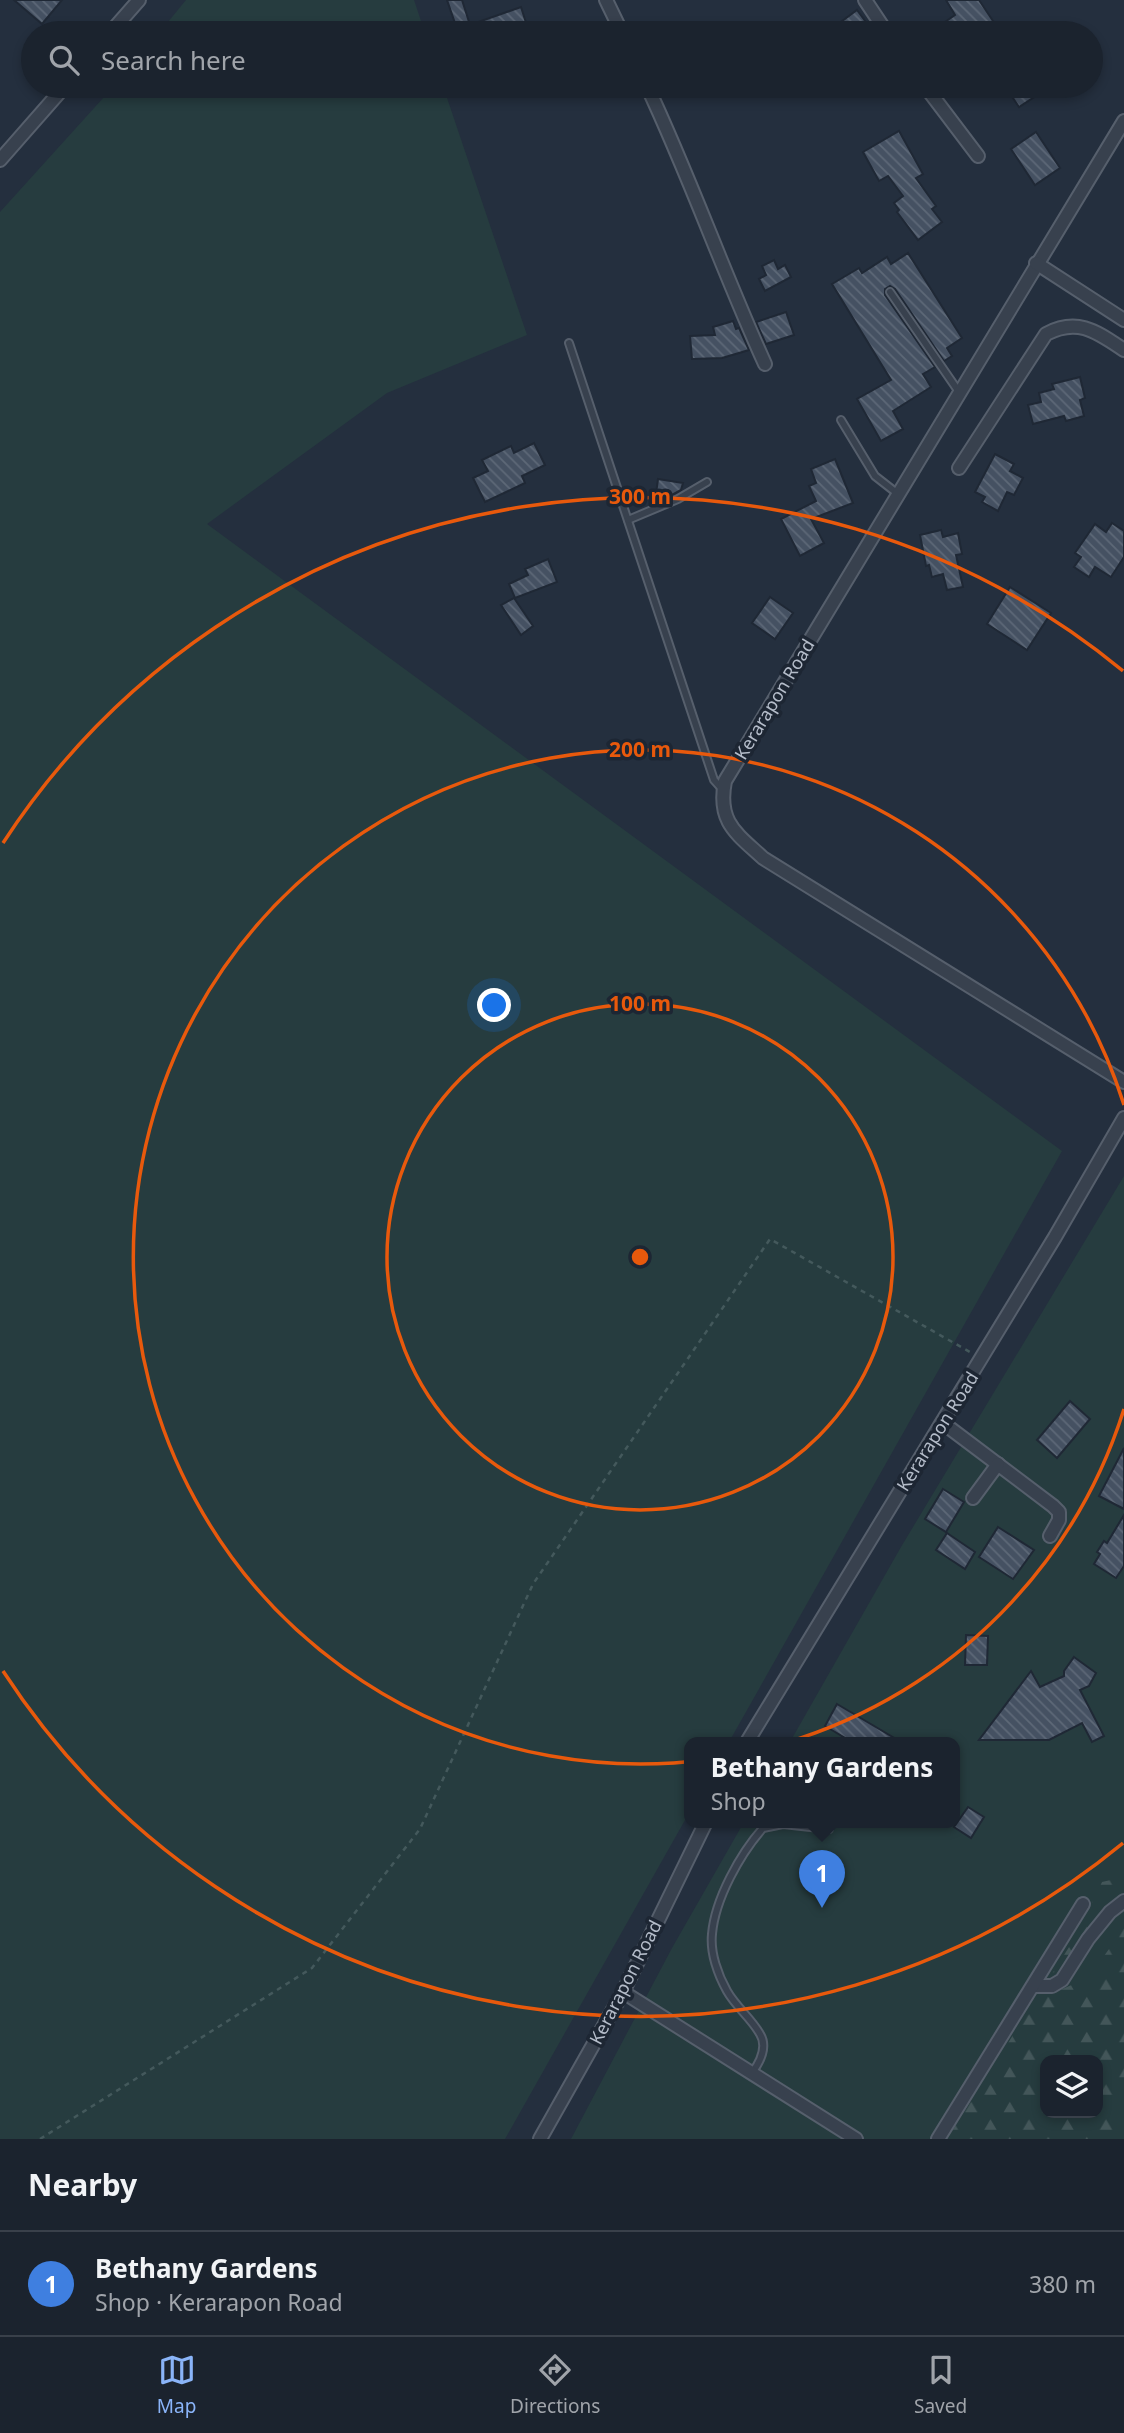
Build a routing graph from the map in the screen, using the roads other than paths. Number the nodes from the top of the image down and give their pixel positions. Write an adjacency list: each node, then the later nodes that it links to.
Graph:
1 (139, 0): 4 (street)
2 (606, 0): 5 (street)
3 (865, 0): 6 (street)
4 (121, 21)
5 (616, 21)
6 (879, 21)
7 (54, 98): 12 (street)
8 (652, 98): 18 (street)
9 (934, 98): 11 (street)
10 (1124, 121): 13 (street, Kerarapon Road)
11 (978, 156)
12 (0, 160)
13 (1037, 263): 15 (street); 19 (street, Kerarapon Road)
14 (891, 292): 19 (lane)
15 (1124, 320)
16 (569, 343): 24 (lane)
17 (1124, 351): 21 (street)
18 (765, 364)
19 (959, 392): 23 (street, Kerarapon Road)
20 (841, 420): 23 (lane)
21 (959, 468)
22 (706, 482): 24 (lane)
23 (898, 495): 25 (street, Kerarapon Road)
24 (628, 520): 25 (lane)
25 (723, 790): 26 (street)
26 (1124, 1082)
27 (1124, 1118): 28 (street, Kerarapon Road)
28 (943, 1423): 29 (street); 32 (street, Kerarapon Road)
29 (998, 1464): 30 (street); 31 (street)
30 (972, 1498)
31 (1050, 1536)
32 (750, 1737)
33 (703, 1828): 40 (street, Kerarapon Road)
34 (763, 1828): 41 (lane)
35 (821, 1828): 36 (lane)
36 (830, 1829)
37 (1124, 1901): 39 (street)
38 (1083, 1905): 39 (street)
39 (1033, 1986): 44 (street)
40 (623, 1992): 41 (street); 42 (street, Kerarapon Road)
41 (752, 2073): 43 (street)
42 (540, 2139)
43 (856, 2139)
44 (938, 2139)

